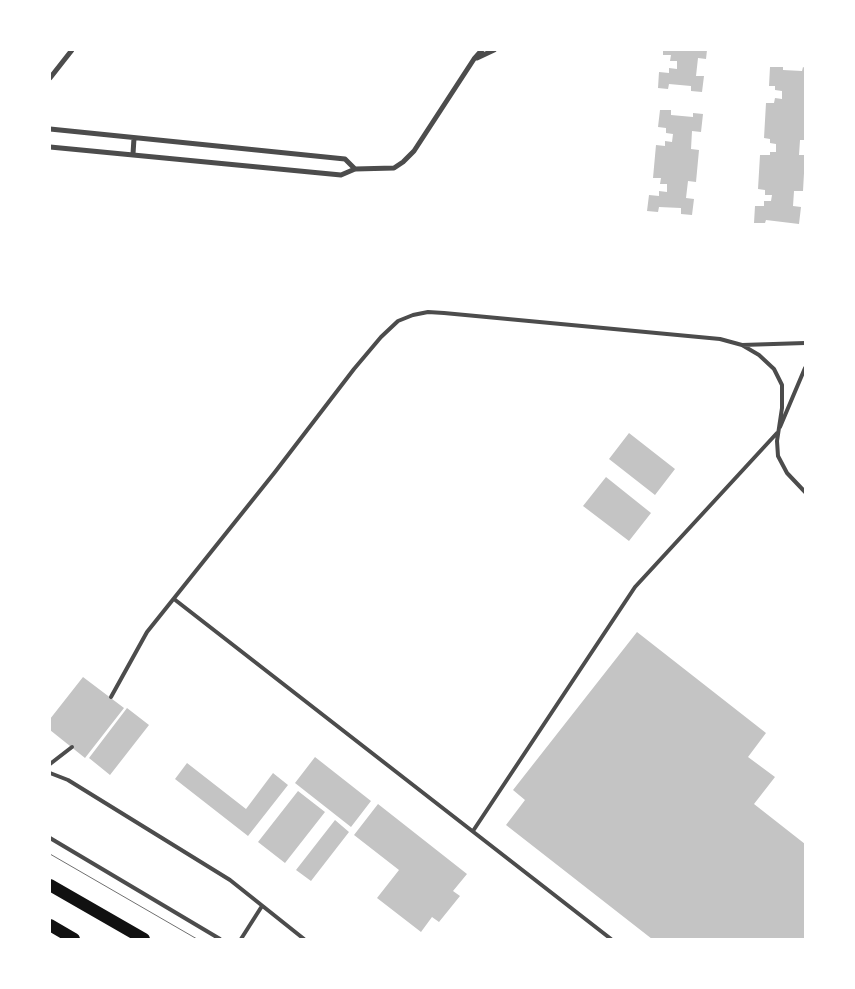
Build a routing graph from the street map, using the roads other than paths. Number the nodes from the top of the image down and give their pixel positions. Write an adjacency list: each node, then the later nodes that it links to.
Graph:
1 (72, 50): 5 (street)
2 (482, 50): 4 (street)
3 (494, 50): 4 (street)
4 (474, 59): 10 (street)
5 (50, 78)
6 (50, 129): 7 (street)
7 (134, 138): 9 (street); 10 (street)
8 (50, 147): 9 (street)
9 (133, 154): 10 (street)
10 (355, 170)
11 (805, 344): 12 (lane)
12 (742, 345): 14 (lane); 16 (lane)
13 (805, 368): 14 (lane)
14 (778, 432): 15 (lane); 21 (lane)
15 (805, 492)
16 (174, 599): 17 (lane); 21 (lane)
17 (110, 697)
18 (72, 748): 19 (lane)
19 (50, 764)
20 (50, 773): 24 (lane)
21 (472, 831): 31 (lane)
22 (50, 838): 28 (lane)
23 (50, 885): 27 (main road)
24 (262, 906): 29 (lane); 30 (lane)
25 (50, 925): 26 (main road)
26 (74, 939)
27 (144, 939)
28 (220, 939)
29 (242, 939)
30 (304, 939)
31 (611, 939)

